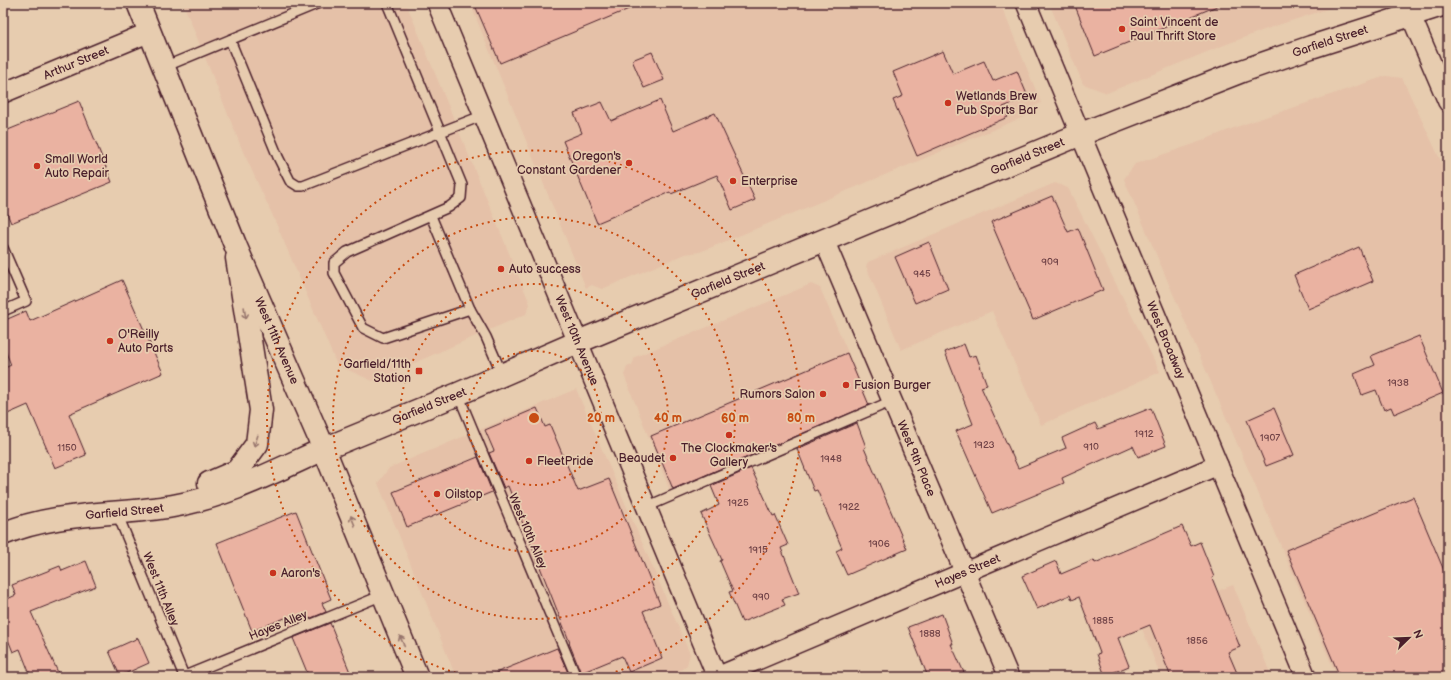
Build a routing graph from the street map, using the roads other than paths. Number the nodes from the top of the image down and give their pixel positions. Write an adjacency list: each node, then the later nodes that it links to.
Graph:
1 (138, 3): 8 (main road, West 11th Avenue)
2 (318, 3): 9 (lane)
3 (387, 3): 14 (lane)
4 (437, 3): 13 (street, West 10th Avenue)
5 (1026, 3): 15 (street, West Broadway)
6 (1448, 3): 7 (main road, Garfield Street)
7 (1411, 16): 12 (street); 15 (main road, Garfield Street)
8 (150, 32): 10 (main road, West 11th Avenue); 11 (street, Arthur Street)
9 (230, 40): 10 (lane); 14 (lane)
10 (164, 67): 18 (main road, West 11th Avenue)
11 (3, 93)
12 (1448, 102)
13 (484, 115): 14 (lane); 22 (street, West 10th Avenue)
14 (440, 132): 16 (lane)
15 (1081, 134): 17 (main road, Garfield Street); 27 (street, West Broadway)
16 (430, 216): 20 (lane); 20 (lane)
17 (824, 240): 22 (main road, Garfield Street); 25 (street, West 9th Place)
18 (236, 247): 26 (main road, West 11th Avenue); 29 (main road, one-way to 29)
19 (3, 248): 21 (lane)
20 (470, 310): 23 (lane)
21 (3, 311)
22 (578, 342): 23 (main road, Garfield Street); 28 (street, West 10th Avenue)
23 (502, 375): 24 (main road, Garfield Street)
24 (458, 394): 26 (main road, Garfield Street); 36 (lane, West 10th Alley)
25 (892, 401): 28 (lane); 32 (street, West 9th Place)
26 (324, 449): 29 (main road, Garfield Street); 33 (main road, West 11th Avenue, one-way to 26)
27 (1218, 465): 32 (street, Hayes Street); 39 (street, West Broadway)
28 (646, 507): 37 (street, West 10th Avenue)
29 (156, 508): 30 (main road, Garfield Street)
30 (116, 512): 31 (main road, Garfield Street); 34 (lane, West 11th Alley)
31 (3, 534)
32 (964, 572): 37 (street, Hayes Street); 38 (street, West 9th Place)
33 (383, 595): 34 (lane, Hayes Alley); 35 (main road, West 11th Avenue, one-way to 33)
34 (183, 677)
35 (417, 677)
36 (576, 677)
37 (717, 677)
38 (1009, 677)
39 (1306, 677)

